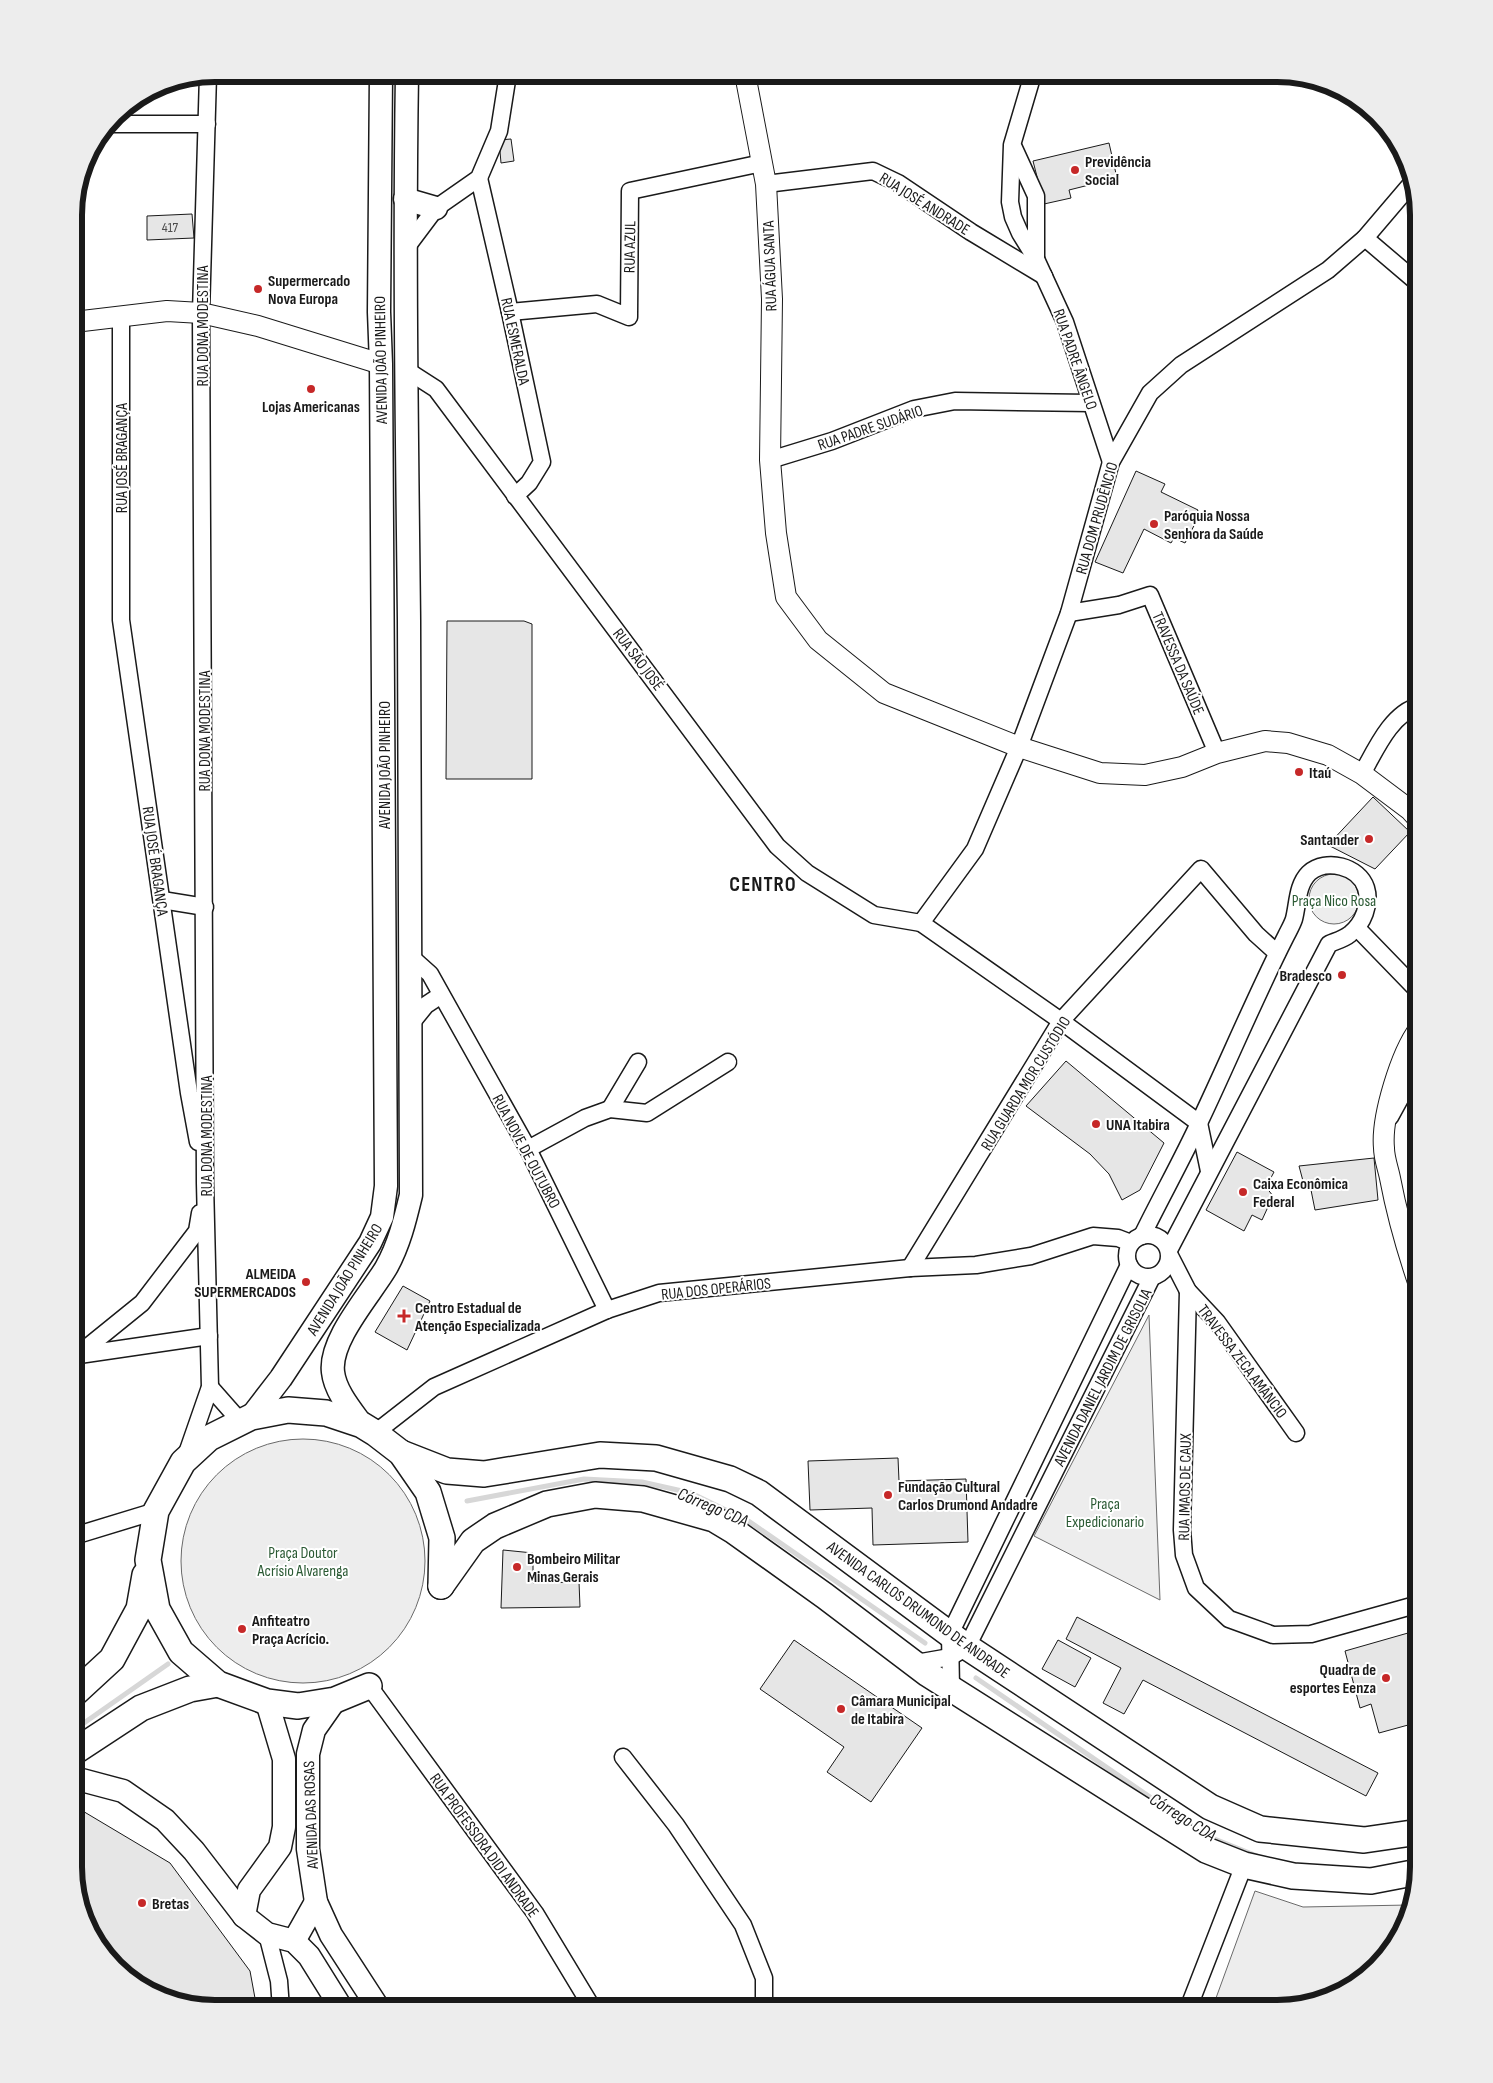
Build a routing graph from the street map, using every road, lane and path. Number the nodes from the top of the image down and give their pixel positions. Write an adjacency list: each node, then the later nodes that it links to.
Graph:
1 (208, 83): 8 (street, RUA DONA MODESTINA)
2 (381, 83): 27 (main road, AVENIDA JOÃO PINHEIRO)
3 (407, 83): 15 (main road, AVENIDA JOÃO PINHEIRO)
4 (507, 83): 11 (street)
5 (747, 83): 10 (street, RUA ÁGUA SANTA)
6 (1030, 83): 9 (street, RUA PADRE ÂNGELO)
7 (119, 124): 8 (street)
8 (207, 124): 24 (street, RUA DONA MODESTINA)
9 (1012, 145): 14 (street, RUA PADRE ÂNGELO); 16 (street, RUA PADRE ÂNGELO)
10 (762, 163): 12 (street, RUA ÁGUA SANTA); 23 (street, RUA AZUL)
11 (479, 178): 17 (street); 23 (street, RUA ESMERALDA)
12 (766, 184): 21 (street, RUA JOSÉ ANDRADE); 30 (street, RUA ÁGUA SANTA)
13 (1407, 188): 18 (street, RUA DOM PRUDÊNCIO)
14 (1036, 196): 16 (street); 20 (street, RUA PADRE ÂNGELO)
15 (405, 199): 17 (main road); 19 (main road, AVENIDA JOÃO PINHEIRO)
16 (1010, 202): 20 (street, RUA PADRE ÂNGELO)
17 (436, 208): 19 (street)
18 (1365, 238): 22 (street); 31 (street, RUA DOM PRUDÊNCIO)
19 (406, 248): 28 (main road, AVENIDA JOÃO PINHEIRO)
20 (1036, 259): 21 (street, RUA PADRE ÂNGELO)
21 (1044, 276): 29 (street, RUA PADRE ÂNGELO)
22 (1410, 276)
23 (510, 312): 32 (street, RUA ESMERALDA)
24 (201, 313): 25 (street); 27 (street); 40 (street, RUA DONA MODESTINA)
25 (121, 317): 26 (street); 39 (street, RUA JOSÉ BRAGANÇA)
26 (83, 321)
27 (381, 364): 28 (main road, RUA SÃO JOSÉ); 73 (main road, AVENIDA JOÃO PINHEIRO)
28 (408, 371): 32 (street, RUA SÃO JOSÉ); 44 (main road, AVENIDA JOÃO PINHEIRO)
29 (1091, 403): 30 (street, RUA PADRE SUDÁRIO); 31 (street, RUA PADRE ÂNGELO)
30 (770, 460): 35 (street, RUA ÁGUA SANTA)
31 (1111, 462): 33 (street, RUA DOM PRUDÊNCIO)
32 (515, 496): 41 (street, RUA SÃO JOSÉ)
33 (1069, 613): 35 (street, RUA DOM PRUDÊNCIO); 36 (street, TRAVESSA DA SAÚDE)
34 (1410, 711): 37 (street)
35 (1019, 748): 36 (street, RUA ÁGUA SANTA); 41 (street, RUA DOM PRUDÊNCIO)
36 (1217, 753): 37 (street, RUA ÁGUA SANTA)
37 (1362, 774): 38 (street, RUA ÁGUA SANTA)
38 (1410, 810)
39 (162, 900): 40 (street); 58 (street, RUA JOSÉ BRAGANÇA)
40 (205, 907): 58 (street, RUA DONA MODESTINA)
41 (921, 922): 47 (street)
42 (1356, 928): 43 (street); 45 (street); 57 (street, AVENIDA DANIEL JARDIM DE GRISOLIA)
43 (1277, 953): 47 (street, RUA GUARDA MOR CUSTÓDIO); 54 (street, AVENIDA DANIEL JARDIM DE GRISOLIA)
44 (410, 957): 46 (street, RUA NOVE DE OUTUBRO); 48 (main road, AVENIDA JOÃO PINHEIRO)
45 (1410, 983)
46 (441, 995): 48 (street); 56 (street, RUA NOVE DE OUTUBRO)
47 (1061, 1021): 54 (street); 63 (street, RUA GUARDA MOR CUSTÓDIO)
48 (409, 1026): 74 (main road, AVENIDA JOÃO PINHEIRO)
49 (1410, 1043): 55 (street)
50 (638, 1062): 53 (street)
51 (728, 1062): 53 (street)
52 (1410, 1082): 55 (street)
53 (610, 1110): 56 (street)
54 (1199, 1123): 57 (street); 59 (street, AVENIDA DANIEL JARDIM DE GRISOLIA)
55 (1385, 1125): 61 (street)
56 (528, 1149): 66 (street, RUA NOVE DE OUTUBRO)
57 (1209, 1171): 60 (street, AVENIDA DANIEL JARDIM DE GRISOLIA)
58 (205, 1183): 68 (street, RUA DONA MODESTINA); 70 (street, RUA JOSÉ BRAGANÇA)
59 (1136, 1240): 60 (street); 62 (street, AVENIDA DANIEL JARDIM DE GRISOLIA); 63 (street, RUA DOS OPERÁRIOS)
60 (1169, 1253): 64 (street, AVENIDA DANIEL JARDIM DE GRISOLIA); 65 (street)
61 (1410, 1255)
62 (1128, 1264): 64 (street, AVENIDA DANIEL JARDIM DE GRISOLIA); 82 (street, AVENIDA DANIEL JARDIM DE GRISOLIA)
63 (910, 1268): 66 (street, RUA DOS OPERÁRIOS)
64 (1156, 1275): 65 (street, AVENIDA DANIEL JARDIM DE GRISOLIA); 82 (street, AVENIDA DANIEL JARDIM DE GRISOLIA)
65 (1188, 1291): 67 (street, TRAVESSA ZECA AMÂNCIO); 69 (street, RUA IMAOS DE CAUX)
66 (607, 1310): 74 (street, RUA DOS OPERÁRIOS)
67 (1217, 1322): 69 (street); 75 (street, TRAVESSA ZECA AMÂNCIO)
68 (209, 1336): 71 (street, RUA JOSÉ BRAGANÇA); 72 (street, RUA DONA MODESTINA)
69 (1187, 1338): 81 (street, RUA IMAOS DE CAUX)
70 (83, 1349)
71 (83, 1354)
72 (210, 1387): 73 (street); 77 (street, RUA DONA MODESTINA)
73 (246, 1419): 74 (main road); 77 (main road)
74 (369, 1429): 76 (main road)
75 (1296, 1433)
76 (401, 1453): 82 (main road, AVENIDA CARLOS DRUMOND DE ANDRADE); 83 (main road)
77 (184, 1462): 78 (main road)
78 (156, 1511): 79 (street); 80 (main road)
79 (83, 1533)
80 (148, 1560): 84 (main road); 85 (main road)
81 (1410, 1606)
82 (956, 1646): 83 (street); 87 (street, AVENIDA DANIEL JARDIM DE GRISOLIA); 93 (main road, AVENIDA CARLOS DRUMOND DE ANDRADE)
83 (916, 1664): 87 (main road)
84 (218, 1684): 89 (main road); 90 (main road)
85 (83, 1686)
86 (369, 1686): 88 (main road); 102 (street, RUA PROFESSORA DIDI ANDRADE)
87 (951, 1688): 94 (main road)
88 (335, 1700): 89 (main road); 96 (main road, AVENIDA DAS ROSAS)
89 (267, 1702): 97 (main road, AVENIDA DAS ROSAS)
90 (83, 1746)
91 (623, 1757): 103 (street)
92 (83, 1780): 97 (main road)
93 (1410, 1833)
94 (1244, 1865): 95 (main road); 104 (street)
95 (1410, 1874)
96 (316, 1902): 98 (main road); 101 (main road, AVENIDA DAS ROSAS)
97 (244, 1916): 98 (main road)
98 (282, 1938): 99 (street); 100 (main road)
99 (280, 2000)
100 (336, 2000)
101 (373, 2000)
102 (588, 2000)
103 (764, 2000)
104 (1192, 2000)

